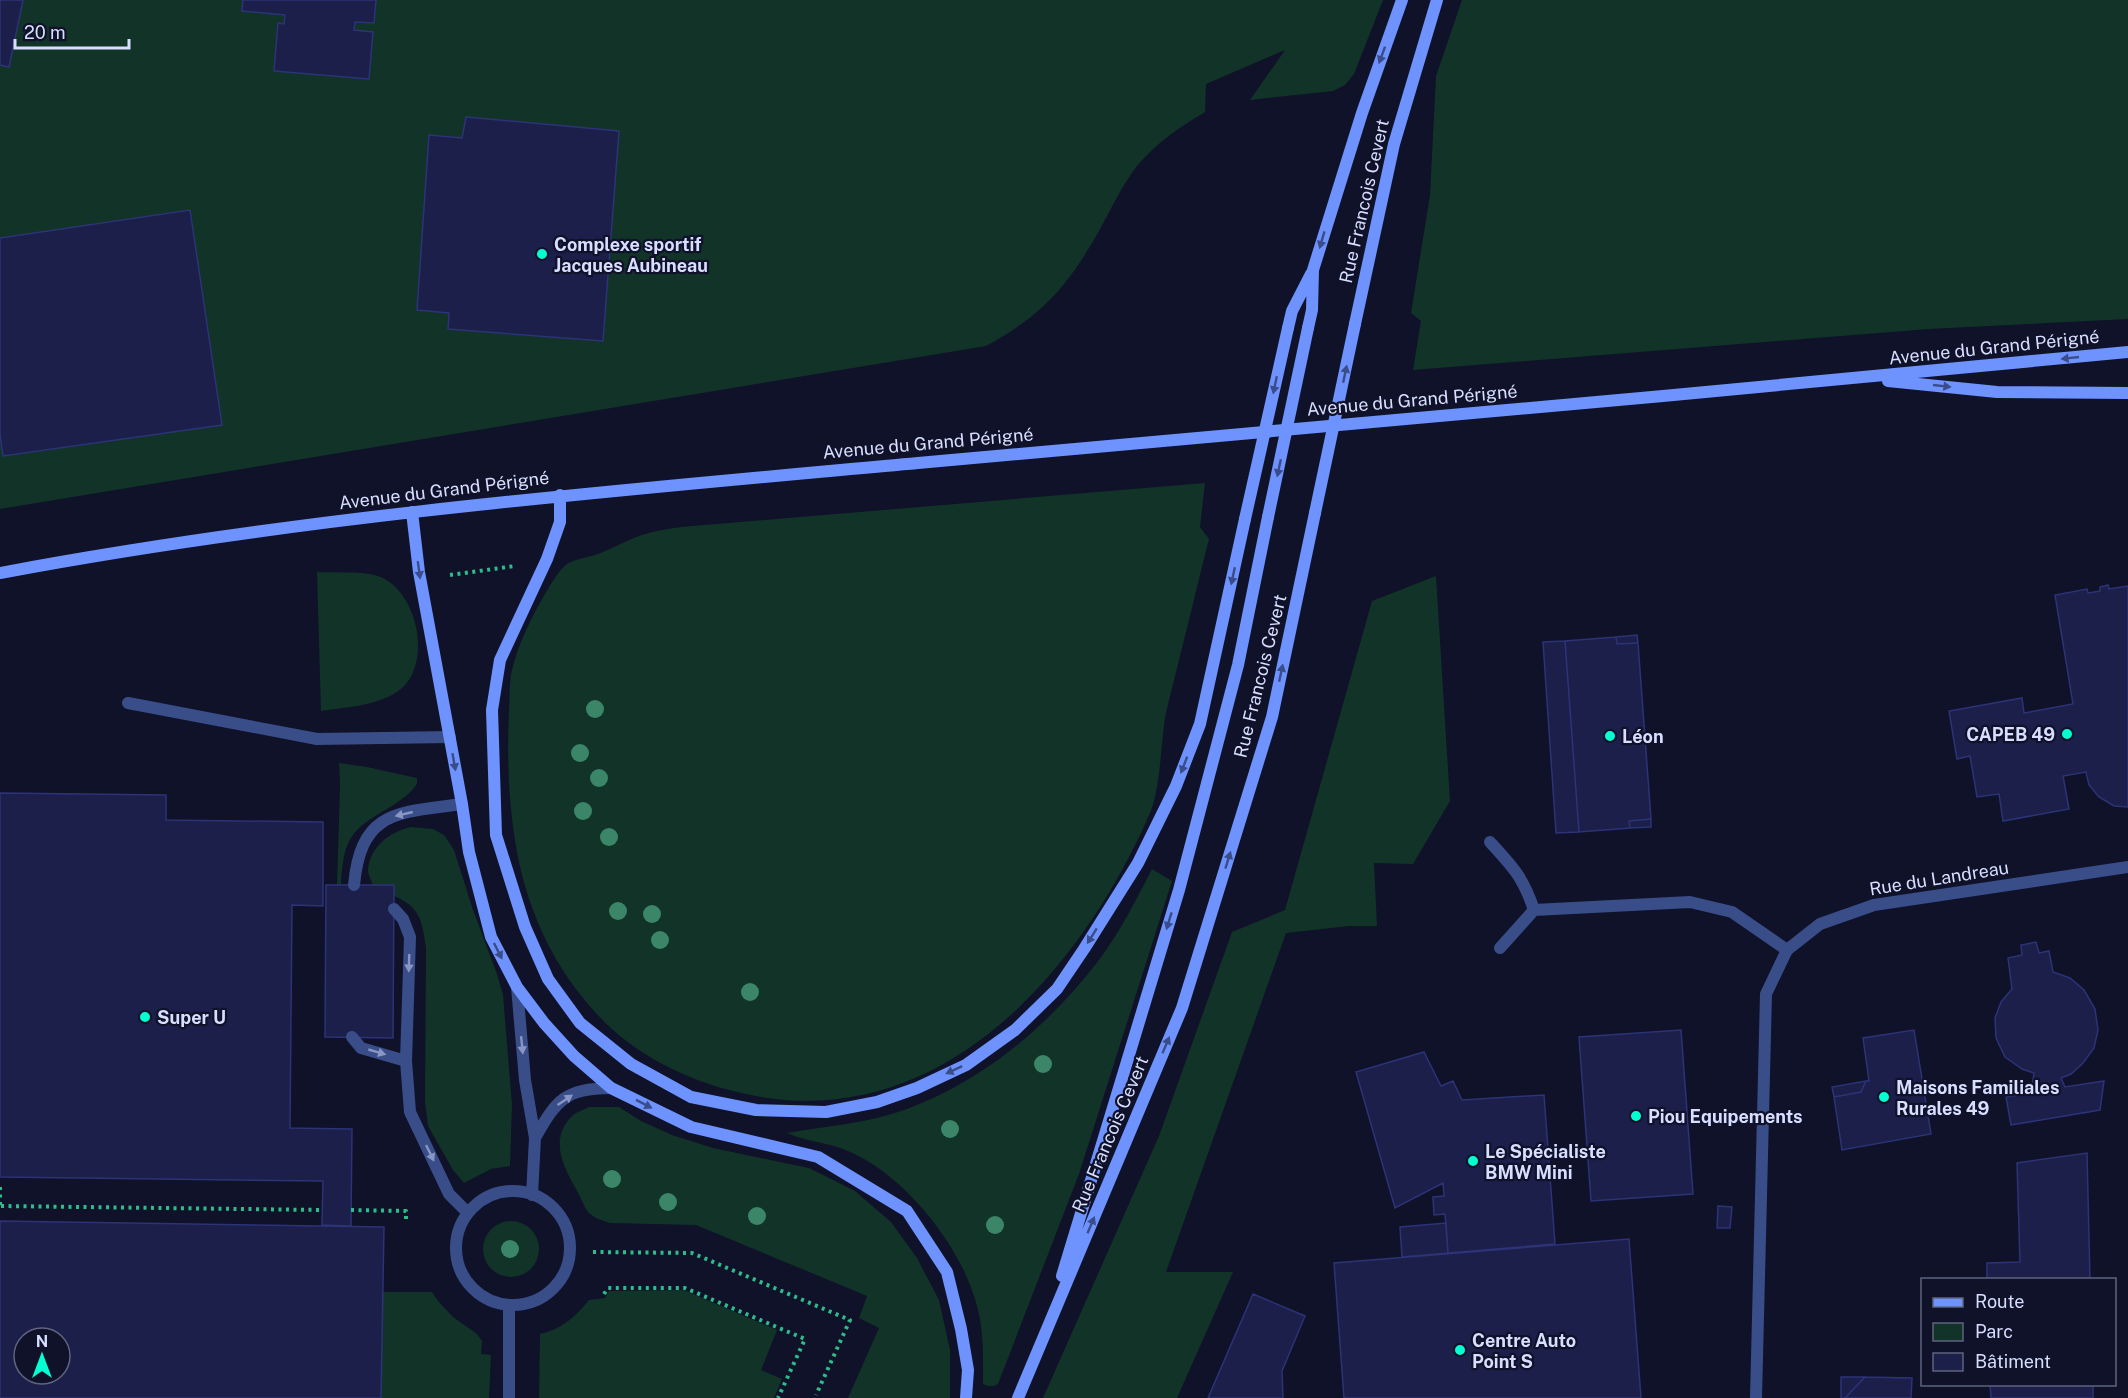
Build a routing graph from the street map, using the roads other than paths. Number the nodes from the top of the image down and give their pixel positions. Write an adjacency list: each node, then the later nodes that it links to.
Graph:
1 (1402, 0): 3 (street, Rue Francois Cevert, one-way to 3)
2 (1437, 0): 28 (street, Rue Francois Cevert, one-way to 2, bridge)
3 (1313, 270): 7 (street, one-way to 7, bridge); 28 (street, Rue Francois Cevert, one-way to 28, bridge)
4 (2128, 352): 5 (street, Avenue du Grand Périgné, one-way to 5)
5 (1863, 378): 6 (street, Avenue du Grand Périgné, one-way to 6); 7 (street, Avenue du Grand Périgné)
6 (2128, 393)
7 (560, 495): 8 (street, Avenue du Grand Périgné)
8 (412, 512): 9 (street, Avenue du Grand Périgné); 11 (street, one-way to 11)
9 (0, 573)
10 (128, 704): 11 (street)
11 (450, 737): 12 (street, one-way to 12)
12 (462, 804): 15 (street, one-way to 15); 20 (street, one-way to 20)
13 (1490, 842): 17 (street)
14 (2128, 867): 19 (street, Rue du Landreau)
15 (354, 885)
16 (394, 909): 22 (street, one-way to 22)
17 (1534, 910): 18 (street); 19 (street)
18 (1500, 948)
19 (1787, 950): 32 (street, Rue du Landreau)
20 (517, 987): 23 (street); 24 (street, one-way to 24)
21 (352, 1037): 22 (street, one-way to 22)
22 (406, 1061): 26 (street, one-way to 26)
23 (611, 1088): 24 (street, one-way to 23); 30 (street, one-way to 30)
24 (535, 1138): 25 (street)
25 (532, 1195): 26 (street); 27 (street)
26 (468, 1213): 27 (street)
27 (509, 1305): 29 (street)
28 (1043, 1337): 31 (street, Rue Francois Cevert)
29 (509, 1398)
30 (966, 1398)
31 (1018, 1398)
32 (1756, 1398)

